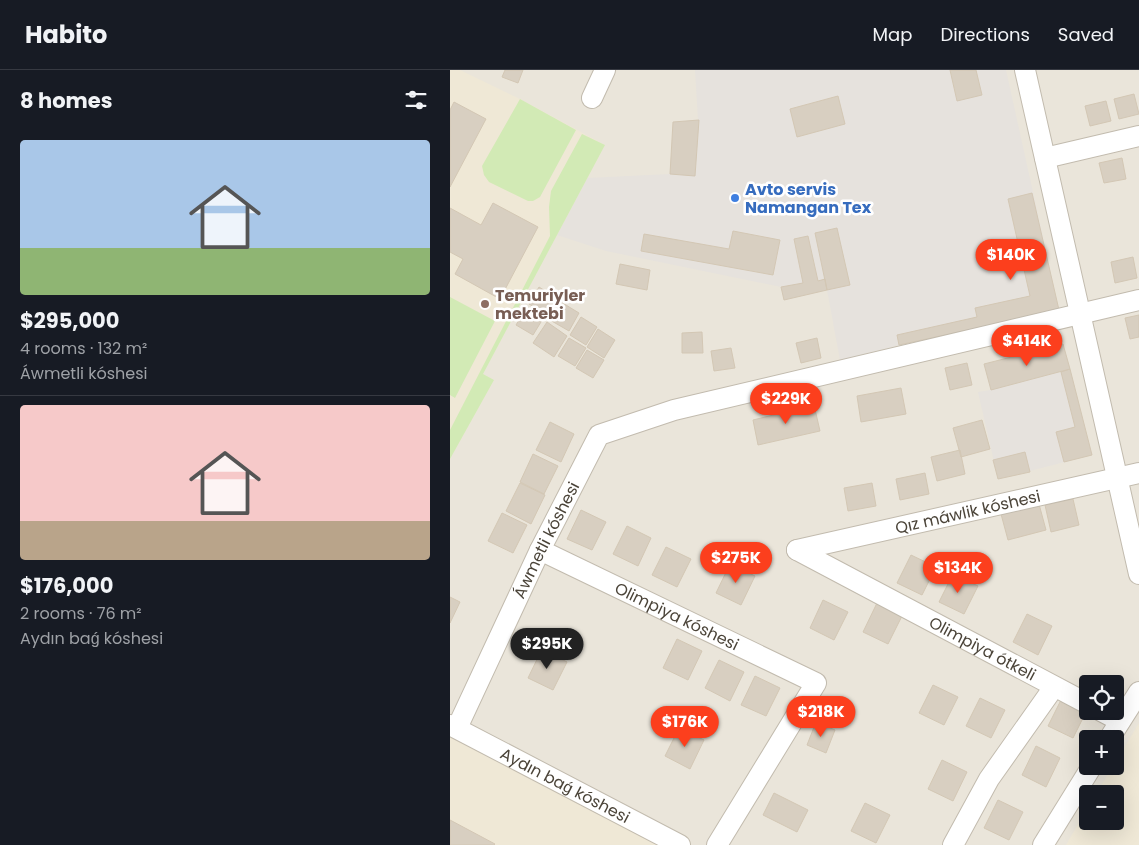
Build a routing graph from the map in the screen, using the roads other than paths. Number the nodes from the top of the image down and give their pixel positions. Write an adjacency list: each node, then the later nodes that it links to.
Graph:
1 (606, 70): 3 (street)
2 (1025, 70): 5 (street)
3 (592, 98)
4 (1139, 136): 5 (street)
5 (1045, 158): 7 (street)
6 (1139, 300): 7 (street)
7 (1080, 314): 9 (street); 10 (street, Áwmetli kóshesi)
8 (1139, 473): 9 (street, Qız máwlik kóshesi)
9 (1117, 478): 11 (street, Qız máwlik kóshesi); 12 (street)
10 (540, 550): 17 (street, Áwmetli kóshesi); 21 (street, Olimpiya kóshesi)
11 (797, 550): 13 (street, Olimpiya ótkeli)
12 (1139, 574)
13 (1054, 687): 15 (street, Olimpiya ótkeli); 22 (street)
14 (1139, 692): 16 (street)
15 (1079, 700)
16 (1120, 721): 18 (street)
17 (453, 726): 20 (street, Aydın baǵ kóshesi)
18 (1114, 730)
19 (1086, 775): 23 (street)
20 (680, 845)
21 (717, 845)
22 (953, 845)
23 (1043, 845)

